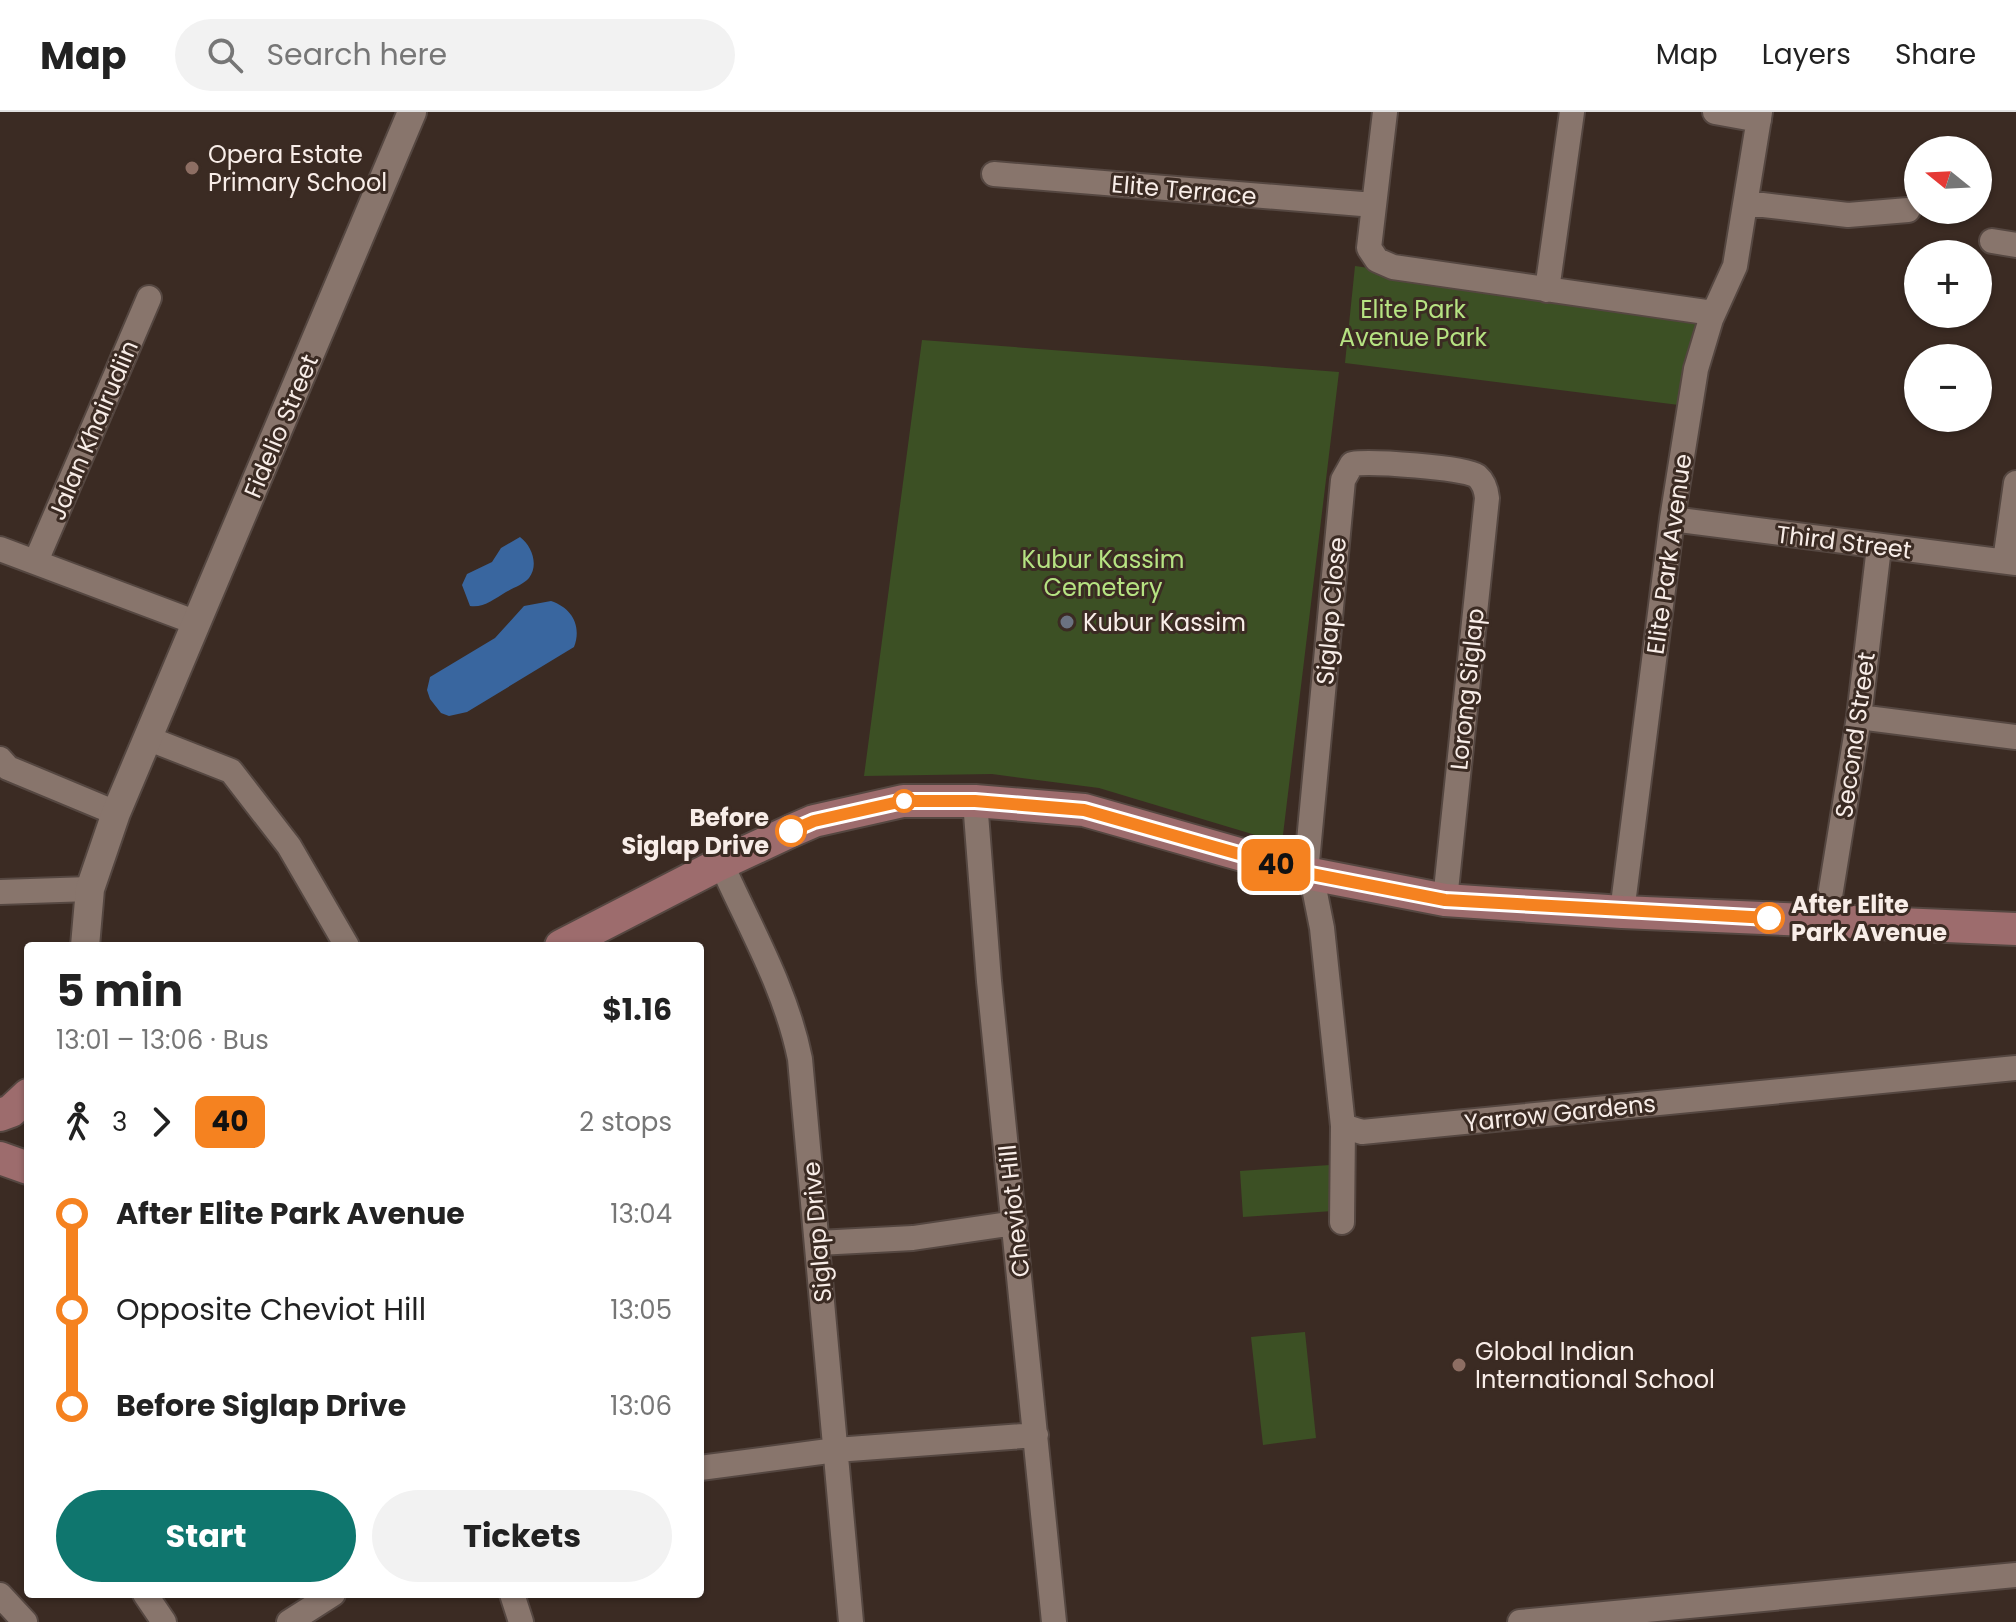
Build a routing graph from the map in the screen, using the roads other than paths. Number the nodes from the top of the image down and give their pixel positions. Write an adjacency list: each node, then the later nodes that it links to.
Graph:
1 (412, 112): 20 (street, Fidelio Street)
2 (1385, 112): 8 (street)
3 (1572, 112): 10 (street)
4 (1715, 112): 5 (street)
5 (1759, 116): 7 (street, Elite Park Avenue)
6 (994, 174): 8 (street, Elite Terrace)
7 (1746, 203): 9 (street); 12 (street, Elite Park Avenue)
8 (1374, 205): 10 (street)
9 (1904, 210)
10 (1547, 290): 12 (street)
11 (149, 298): 18 (street, Jalan Khairudiin)
12 (1713, 313): 15 (street, Elite Park Avenue)
13 (1480, 478): 28 (street, Siglap Close); 31 (street, Lorong Siglap)
14 (2016, 483): 19 (street)
15 (1672, 519): 16 (street, Third Street); 32 (street, Elite Park Avenue)
16 (1879, 547): 19 (street, Third Street); 21 (street, Second Street)
17 (0, 549): 18 (street)
18 (36, 561): 20 (street)
19 (2010, 562)
20 (197, 623): 23 (street, Fidelio Street)
21 (1859, 717): 22 (street); 33 (street, Second Street)
22 (2016, 737)
23 (147, 738): 26 (street, Fidelio Street); 36 (street)
24 (0, 759): 26 (street)
25 (975, 801): 27 (main road); 28 (main road); 45 (street, Cheviot Hill)
26 (116, 813): 29 (street, Fidelio Street)
27 (716, 866): 37 (main road); 46 (street, Siglap Drive)
28 (1310, 880): 31 (main road); 41 (street)
29 (90, 889): 30 (street); 35 (street, Fidelio Street)
30 (0, 892)
31 (1445, 900): 32 (main road)
32 (1622, 912): 33 (main road)
33 (1826, 921): 34 (main road)
34 (2015, 931)
35 (85, 942)
36 (345, 942)
37 (569, 942)
38 (2016, 1068): 41 (street, Yarrow Gardens)
39 (24, 1099): 40 (main road)
40 (0, 1115)
41 (1343, 1126): 44 (street)
42 (0, 1158): 43 (main road)
43 (24, 1167)
44 (1342, 1222)
45 (1015, 1223): 46 (street); 47 (street, Cheviot Hill)
46 (818, 1243): 48 (street, Siglap Drive)
47 (1036, 1435): 48 (street); 61 (street, Cheviot Hill)
48 (836, 1450): 49 (street); 60 (street, Siglap Drive)
49 (704, 1467)
50 (2016, 1575): 55 (street)
51 (0, 1595): 56 (street)
52 (148, 1598): 57 (street)
53 (325, 1598): 58 (street)
54 (513, 1598): 59 (street)
55 (1560, 1620): 62 (street)
56 (25, 1622)
57 (164, 1622)
58 (289, 1622)
59 (521, 1622)
60 (851, 1622)
61 (1054, 1622)
62 (1520, 1622)

